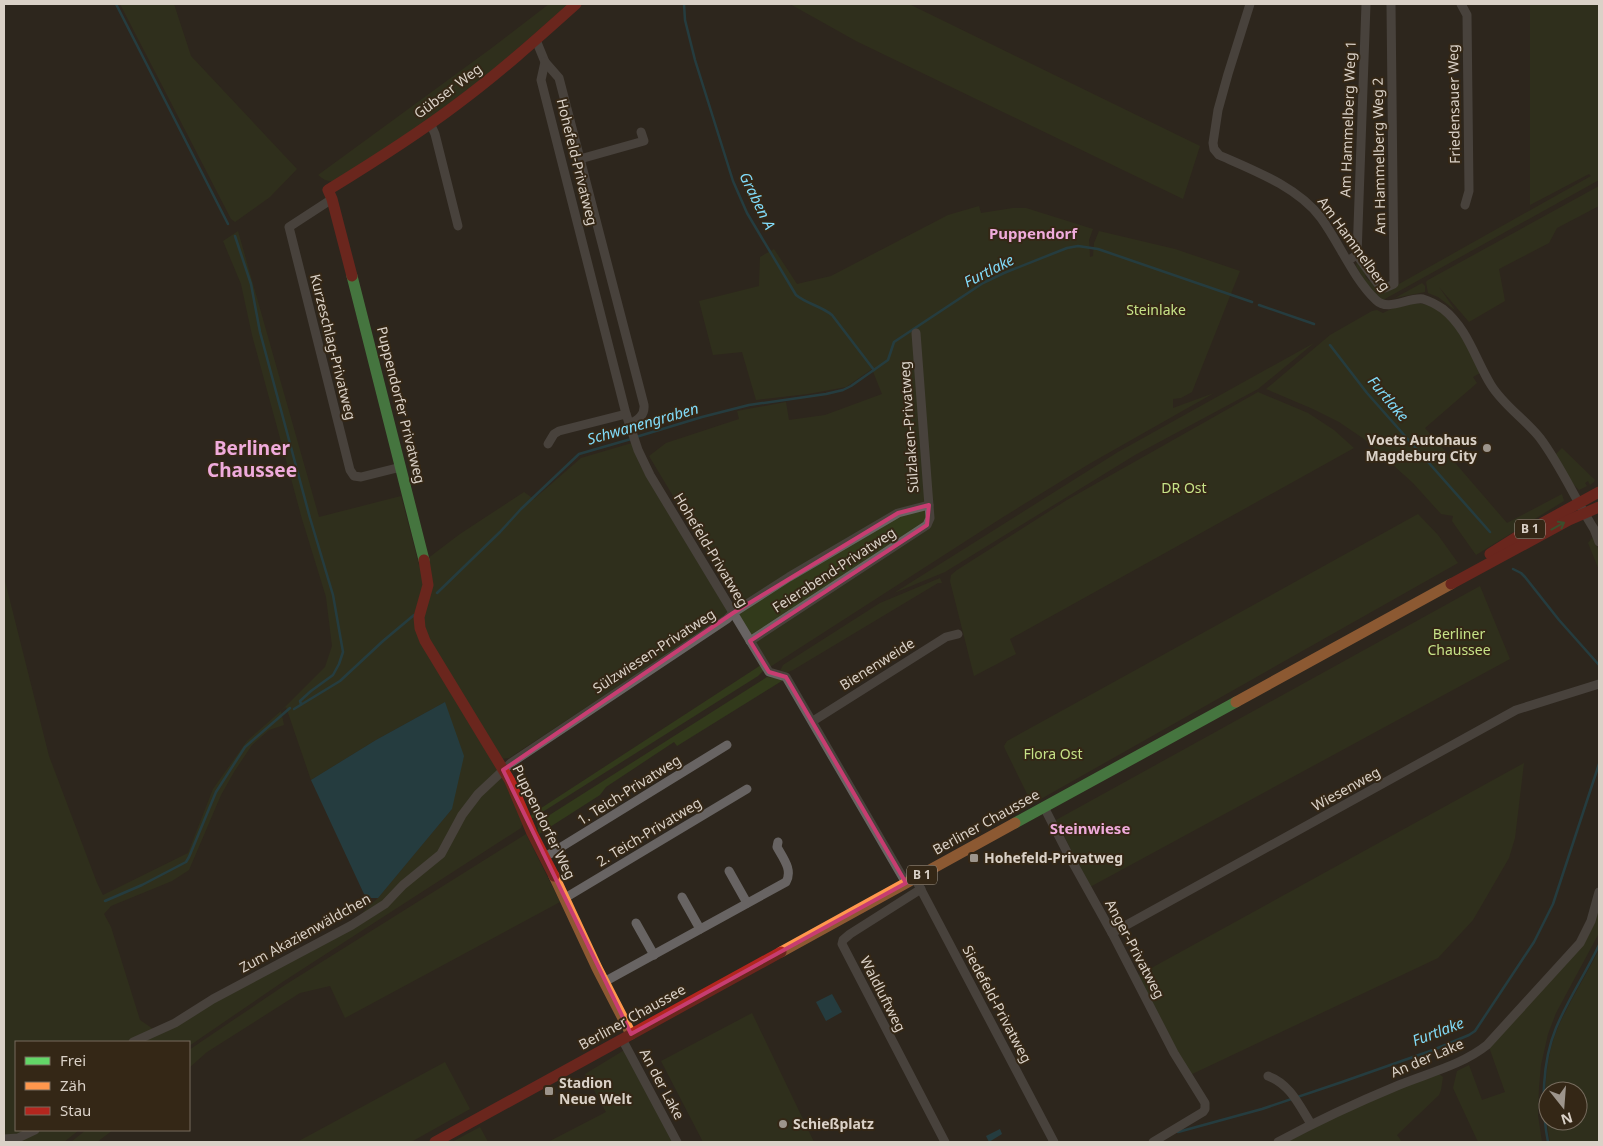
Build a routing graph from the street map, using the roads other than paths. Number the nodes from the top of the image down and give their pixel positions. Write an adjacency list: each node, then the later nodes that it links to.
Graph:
1 (576, 4): 6 (main road, Gübser Weg)
2 (1250, 4): 15 (street, Am Hammelberg)
3 (1366, 4): 14 (street, Am Hammelberg Weg 1)
4 (1391, 4): 14 (street, Am Hammelberg Weg 2)
5 (1461, 4): 12 (street, Friedensauer Weg)
6 (536, 40): 7 (street, Hohefeld-Privatweg); 8 (main road, Gübser Weg)
7 (545, 62): 10 (street, Hohefeld-Privatweg); 17 (street, Hohefeld-Privatweg)
8 (430, 124): 11 (main road, Gübser Weg); 13 (street)
9 (641, 132): 10 (street, Hohefeld-Privatweg)
10 (580, 159): 18 (street, Hohefeld-Privatweg)
11 (330, 195): 20 (main road, Puppendorfer Privatweg); 20 (street, Kurzeschlag-Privatweg)
12 (1465, 205)
13 (458, 226)
14 (1356, 255): 15 (street)
15 (1348, 261): 24 (street, Am Hammelberg)
16 (916, 333): 22 (street, Sülzlaken-Privatweg)
17 (626, 414): 18 (street, Hohefeld-Privatweg); 19 (street)
18 (631, 427): 27 (street, Hohefeld-Privatweg)
19 (548, 444)
20 (400, 468): 28 (main road, Puppendorfer Privatweg)
21 (1599, 492): 24 (main road, Berliner Chaussee / B 1)
22 (928, 505): 25 (street, Sülzlaken-Privatweg); 27 (street, Sülzwiesen-Privatweg)
23 (1599, 507): 24 (main road, Berliner Chaussee / B 1)
24 (1582, 508): 26 (street); 36 (main road, Berliner Chaussee / B 1)
25 (930, 518): 30 (street, Feierabend-Privatweg)
26 (1599, 542)
27 (733, 613): 30 (street, Hohefeld-Privatweg); 34 (street, Sülzwiesen-Privatweg)
28 (420, 628): 34 (main road, Puppendorfer Weg)
29 (958, 634): 32 (street, Bienenweide)
30 (750, 641): 32 (street, Hohefeld-Privatweg)
31 (1599, 684): 47 (street, Wiesenweg)
32 (813, 722): 40 (street, Hohefeld-Privatweg)
33 (727, 745): 38 (street, 1. Teich-Privatweg)
34 (503, 770): 38 (main road, Puppendorfer Weg); 51 (street, Zum Akazienwäldchen)
35 (747, 789): 43 (street, 2. Teich-Privatweg)
36 (1044, 807): 40 (main road, Berliner Chaussee / B 1); 47 (street, Anger-Privatweg)
37 (778, 842): 44 (street)
38 (545, 858): 43 (main road, Puppendorfer Weg)
39 (729, 871): 44 (street)
40 (914, 883): 50 (main road, Berliner Chaussee / B 1); 58 (street, Waldluftweg); 59 (street, Siedefeld-Privatweg)
41 (1599, 892): 53 (street, An der Lake)
42 (682, 897): 46 (street)
43 (565, 898): 49 (main road, Puppendorfer Weg)
44 (747, 903): 46 (street)
45 (636, 923): 48 (street)
46 (700, 929): 48 (street)
47 (1112, 933): 60 (street, Anger-Privatweg)
48 (654, 955): 49 (street)
49 (604, 982): 50 (main road, Puppendorfer Weg)
50 (626, 1037): 56 (main road, Berliner Chaussee / B 1); 57 (street, An der Lake)
51 (135, 1041)
52 (1268, 1076): 53 (street)
53 (1311, 1124): 61 (street, An der Lake)
54 (33, 1131): 55 (street)
55 (4, 1139)
56 (435, 1142)
57 (677, 1142)
58 (945, 1142)
59 (1054, 1142)
60 (1153, 1142)
61 (1278, 1142)

